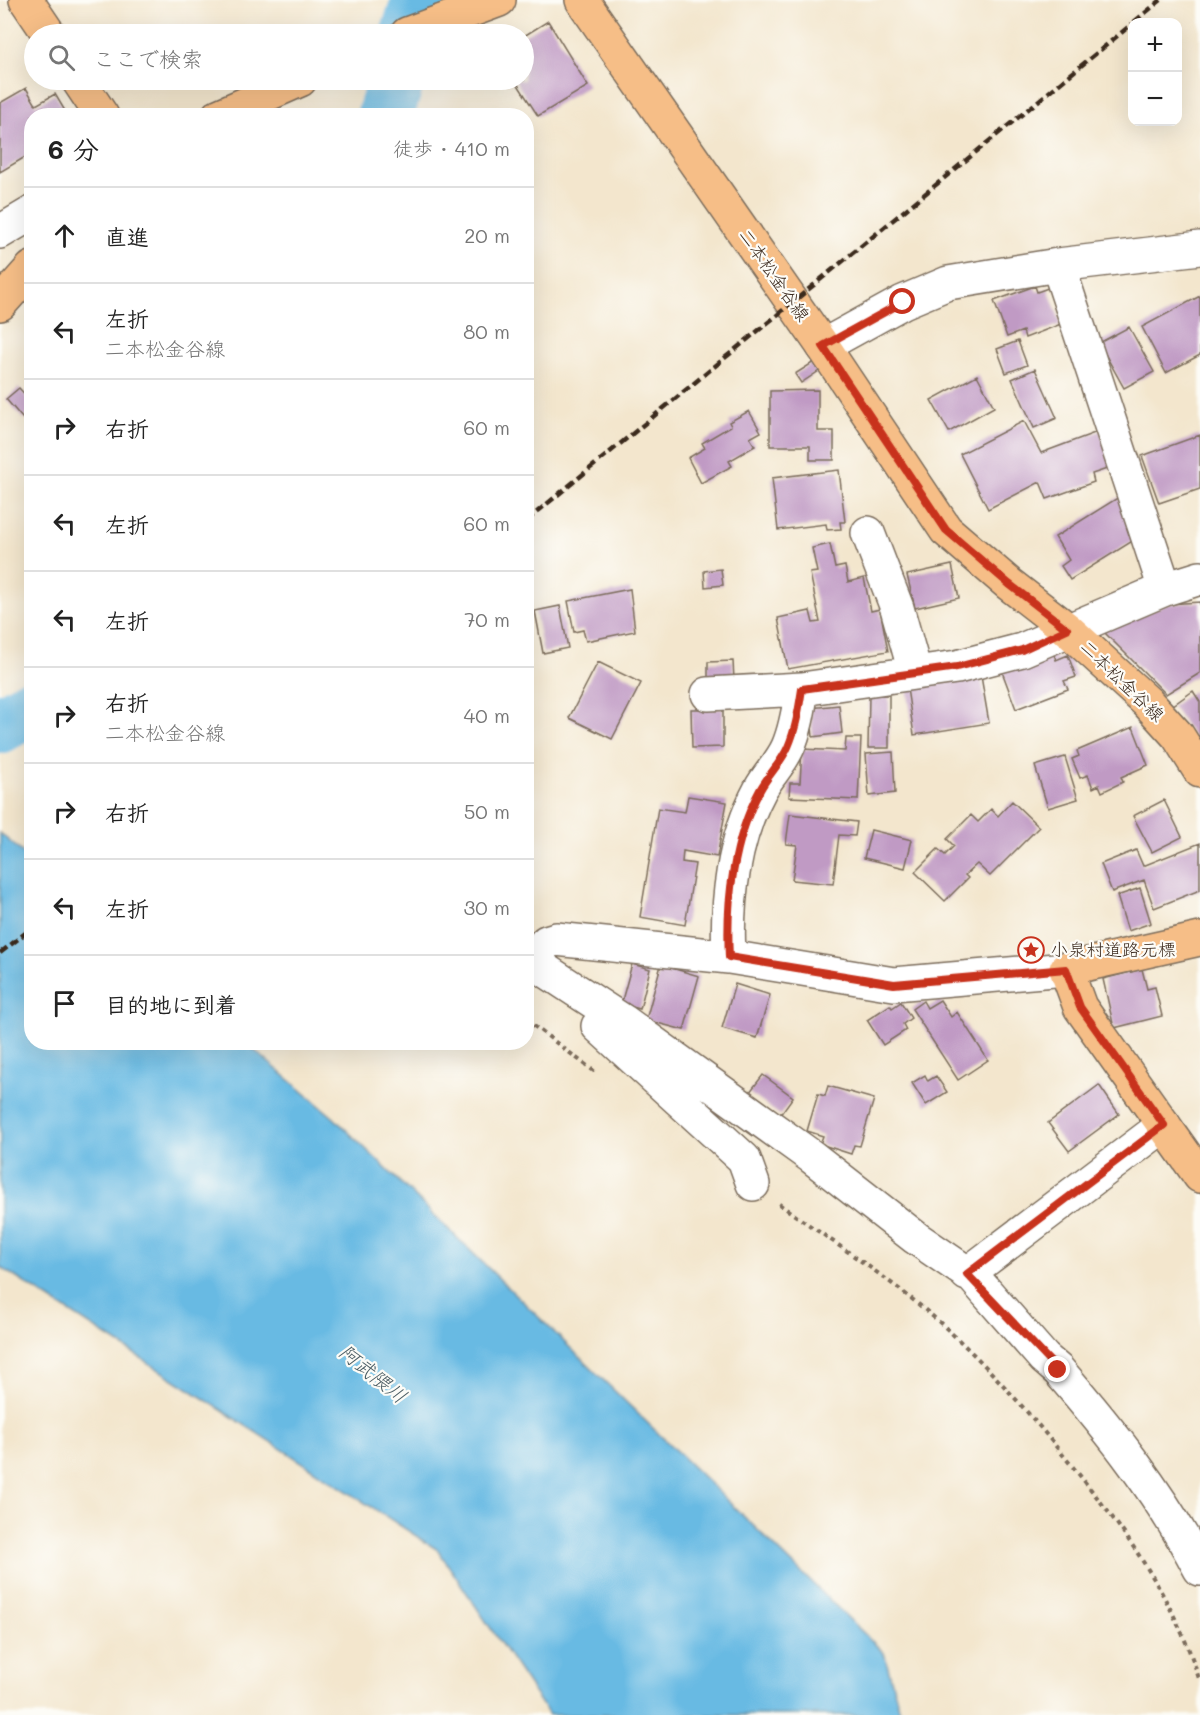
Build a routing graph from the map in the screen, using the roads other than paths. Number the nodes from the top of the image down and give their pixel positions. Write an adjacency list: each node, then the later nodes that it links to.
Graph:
1 (26, 0): 4 (main road)
2 (499, 0): 5 (main road)
3 (582, 0): 16 (main road, 二本松金谷線)
4 (42, 24)
5 (432, 24)
6 (85, 90): 8 (main road)
7 (277, 90): 9 (main road)
8 (97, 108)
9 (236, 108)
10 (24, 218): 11 (street)
11 (0, 232)
12 (1200, 248): 13 (street)
13 (1058, 265): 16 (street); 19 (street)
14 (24, 277): 15 (main road)
15 (0, 304)
16 (823, 346): 20 (main road, 二本松金谷線)
17 (868, 533): 21 (street)
18 (1200, 578): 19 (street)
19 (1165, 589): 20 (street)
20 (1067, 629): 21 (street); 24 (main road, 二本松金谷線)
21 (915, 672): 22 (street)
22 (802, 689): 23 (street); 26 (street)
23 (708, 694)
24 (1200, 771)
25 (1200, 939): 27 (main road)
26 (729, 957): 27 (street); 28 (street)
27 (1066, 969): 29 (main road)
28 (561, 981): 31 (street); 32 (street)
29 (1164, 1125): 30 (main road); 32 (street)
30 (1200, 1176)
31 (753, 1184)
32 (967, 1274): 33 (street)
33 (1200, 1569)

